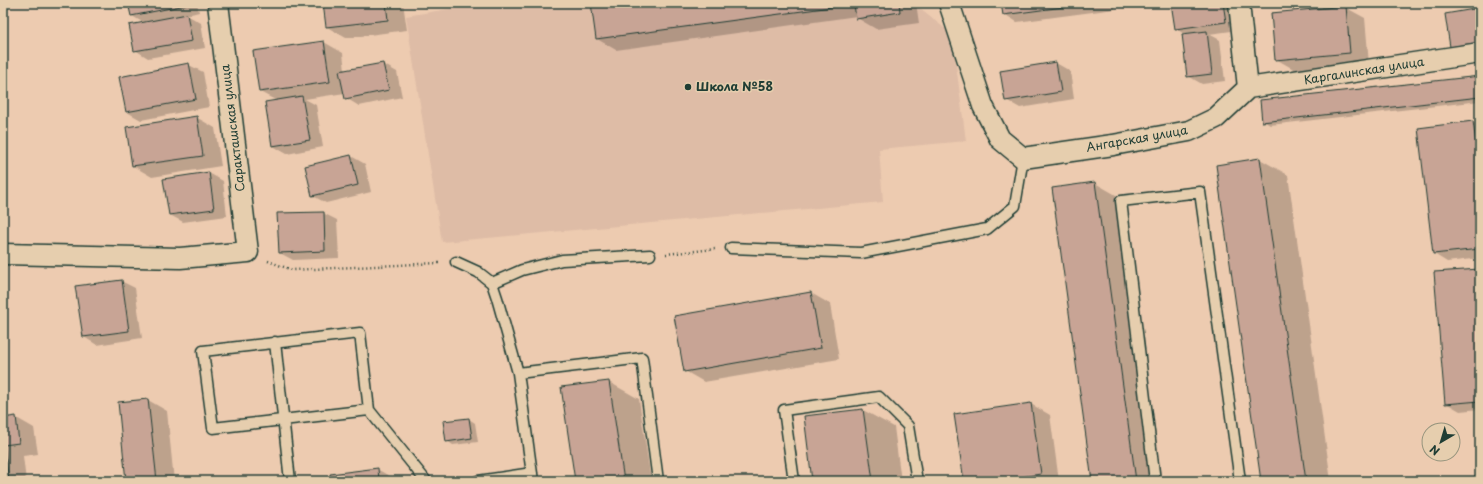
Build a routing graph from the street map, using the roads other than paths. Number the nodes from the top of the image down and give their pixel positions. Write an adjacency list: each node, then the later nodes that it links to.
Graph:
1 (218, 3): 8 (street, Саракташская улица)
2 (949, 3): 6 (street)
3 (1239, 3): 5 (street)
4 (1480, 53): 5 (street, Каргалинская улица)
5 (1248, 88): 6 (street, Ангарская улица)
6 (1023, 158): 7 (lane)
7 (731, 248)
8 (3, 254)
9 (650, 255): 11 (lane)
10 (456, 262): 11 (lane)
11 (492, 283): 13 (lane)
12 (276, 342): 14 (lane); 15 (lane); 15 (lane)
13 (518, 373): 16 (lane); 20 (lane)
14 (369, 410): 15 (lane); 18 (lane)
15 (284, 420): 17 (lane)
16 (532, 477): 19 (lane)
17 (290, 481)
18 (426, 481)
19 (478, 481)
20 (658, 481)
21 (794, 481): 22 (lane)
22 (917, 481)
23 (1155, 481): 24 (lane)
24 (1240, 481)

